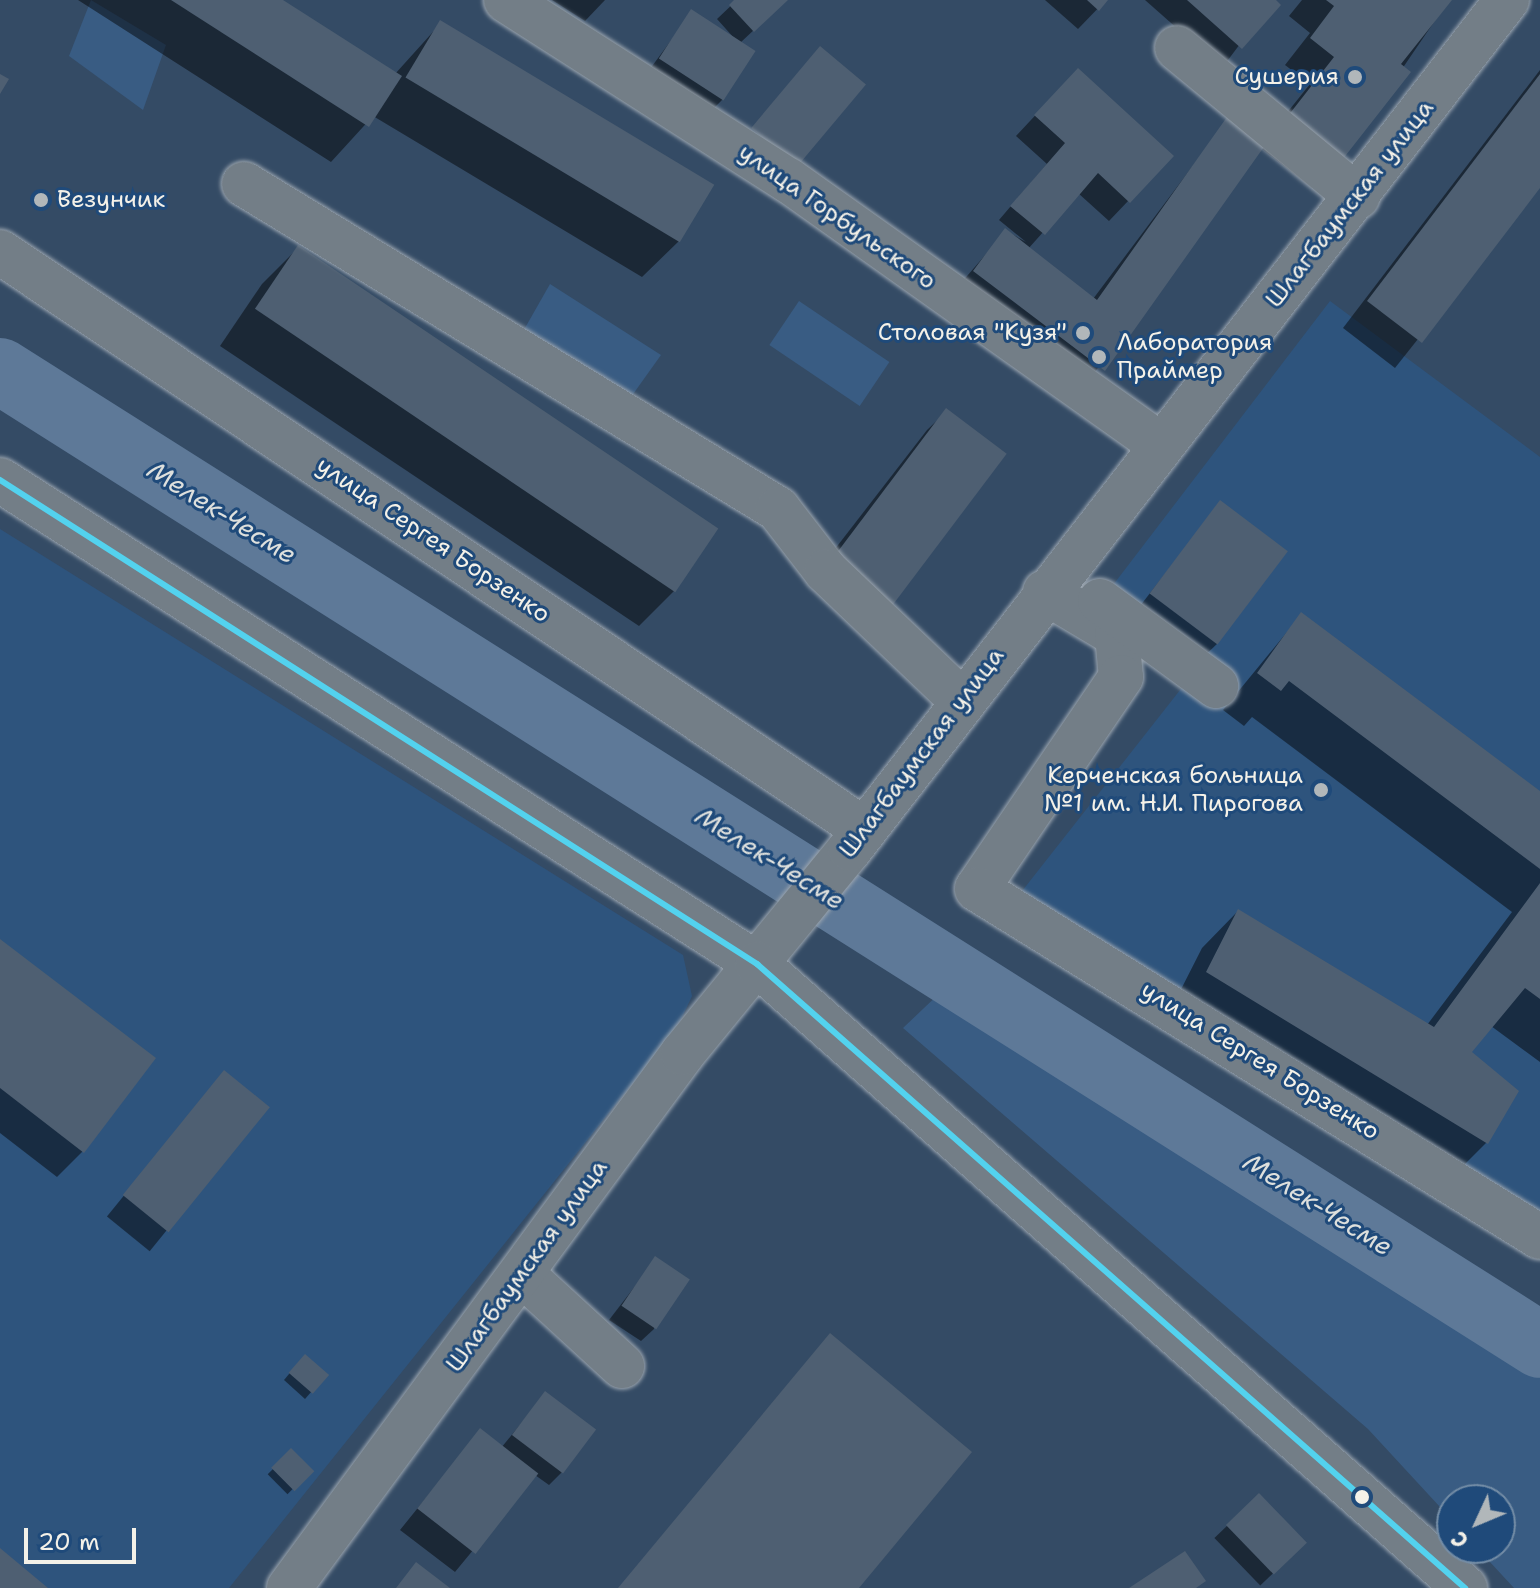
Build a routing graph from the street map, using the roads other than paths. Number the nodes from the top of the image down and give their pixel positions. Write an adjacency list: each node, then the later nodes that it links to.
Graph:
1 (506, 0): 7 (street, улица Горбульского)
2 (1507, 0): 5 (street, Шлагбаумская улица)
3 (1177, 48): 5 (street)
4 (244, 184): 12 (street)
5 (1358, 197): 7 (street, Шлагбаумская улица)
6 (0, 252): 13 (street, улица Сергея Борзенко)
7 (1160, 444): 9 (street, Шлагбаумская улица)
8 (0, 480): 14 (street)
9 (1052, 582): 10 (street); 12 (street, Шлагбаумская улица)
10 (1122, 628): 11 (street); 15 (street, улица Сергея Борзенко)
11 (1216, 686)
12 (961, 700): 13 (street, Шлагбаумская улица)
13 (858, 839): 14 (street, Шлагбаумская улица)
14 (770, 949): 16 (street, Шлагбаумская улица); 19 (street)
15 (1540, 1237)
16 (522, 1274): 17 (street); 18 (street, Шлагбаумская улица)
17 (622, 1366)
18 (289, 1588)
19 (1465, 1588)

